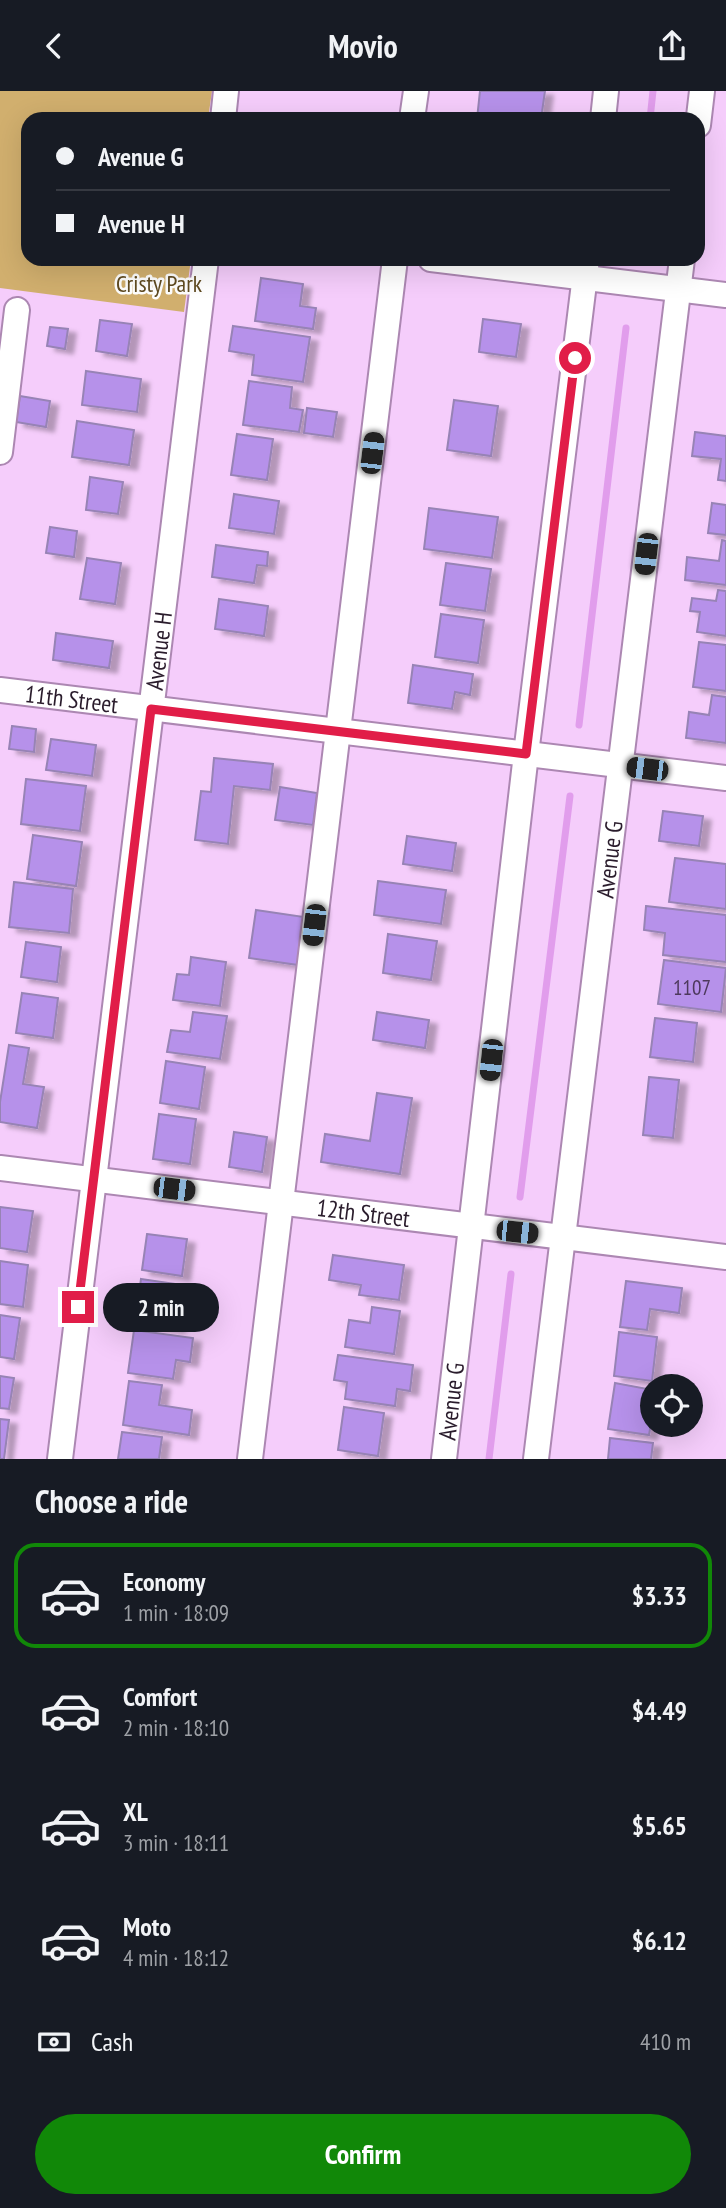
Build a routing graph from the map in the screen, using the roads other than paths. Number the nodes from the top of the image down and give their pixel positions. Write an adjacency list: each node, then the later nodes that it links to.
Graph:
1 (226, 91): 5 (street)
2 (416, 91): 6 (street)
3 (606, 91): 7 (street)
4 (702, 91): 8 (street)
5 (223, 112)
6 (413, 112)
7 (604, 112)
8 (700, 112)
9 (204, 266): 19 (street, Avenue H)
10 (394, 266): 20 (street)
11 (540, 266): 13 (street)
12 (681, 266): 14 (street, Avenue G)
13 (586, 269): 14 (street); 21 (street, Avenue G)
14 (678, 289): 15 (street); 22 (street, Avenue G)
15 (726, 296)
16 (17, 310): 17 (street)
17 (0, 452)
18 (0, 690): 19 (street, 11th Street)
19 (151, 709): 20 (street, 11th Street); 25 (street, Avenue H)
20 (338, 731): 21 (street, 11th Street); 26 (street)
21 (526, 754): 22 (street, 11th Street); 27 (street, Avenue G)
22 (620, 766): 23 (street, 11th Street); 28 (street, Avenue G)
23 (726, 778)
24 (0, 1168): 25 (street, 12th Street)
25 (94, 1179): 26 (street, 12th Street); 30 (street, Avenue H)
26 (281, 1203): 27 (street, 12th Street); 31 (street)
27 (472, 1227): 28 (street, 12th Street); 32 (street, Avenue G)
28 (563, 1237): 29 (street, 12th Street); 33 (street, Avenue G)
29 (726, 1257)
30 (60, 1459)
31 (250, 1459)
32 (444, 1459)
33 (536, 1459)

